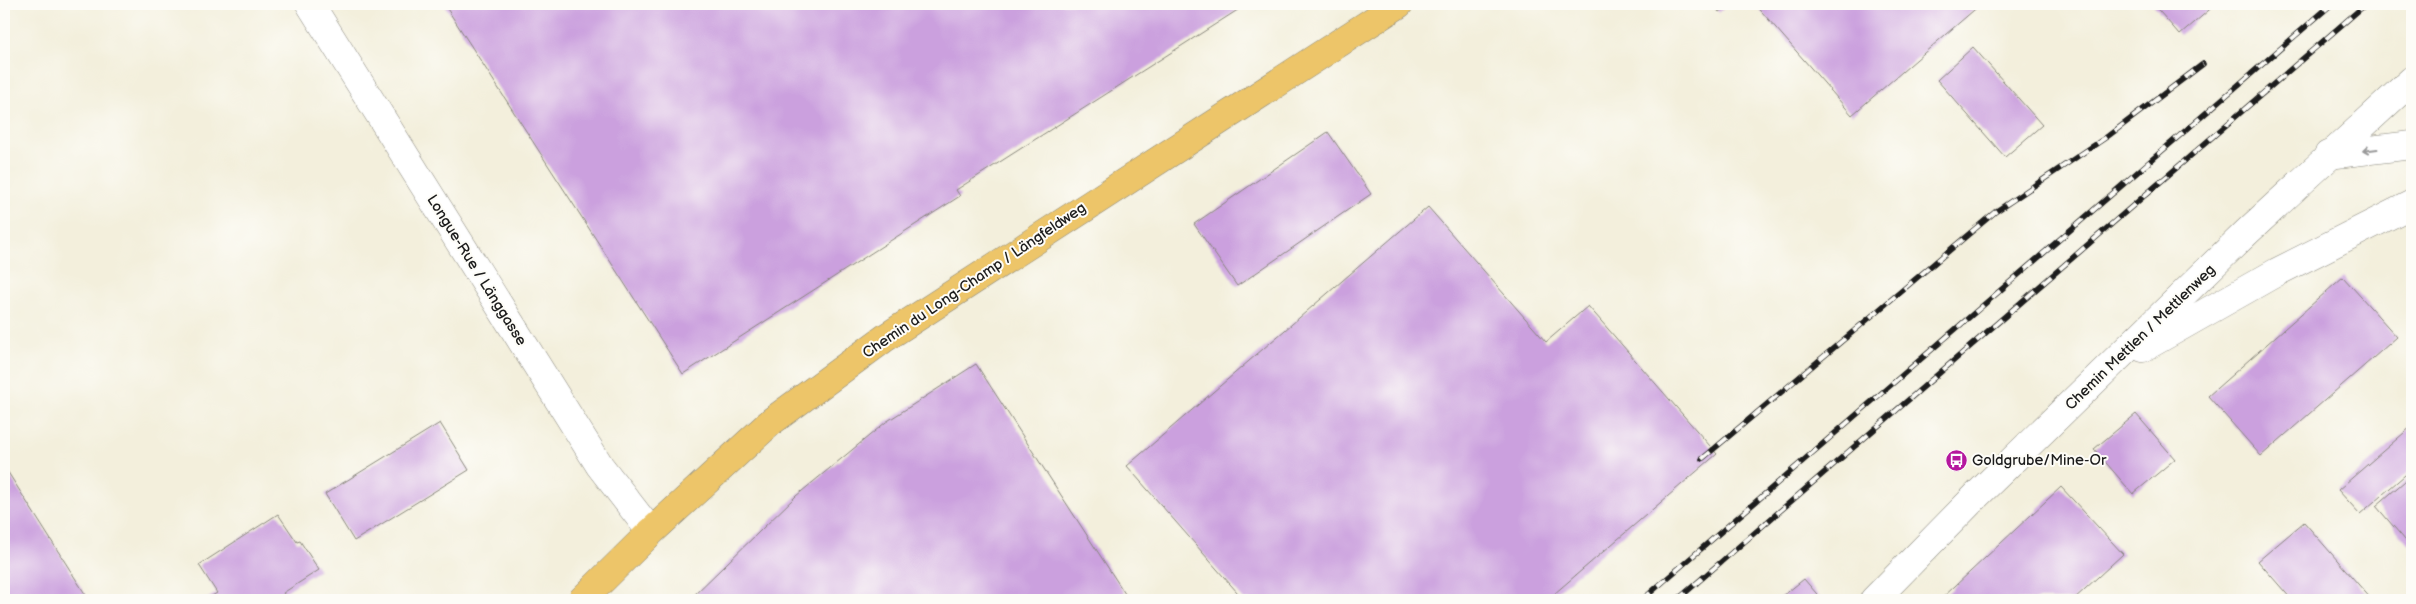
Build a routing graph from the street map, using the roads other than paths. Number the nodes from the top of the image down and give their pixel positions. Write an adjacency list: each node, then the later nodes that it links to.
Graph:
1 (310, 4): 8 (street, Longue-Rue / Länggasse)
2 (1399, 4): 8 (main road, Chemin du Long-Champ / Längfeldweg)
3 (2412, 80): 5 (street, Chemin Mettlen / Mettlenweg)
4 (2412, 145): 5 (street, one-way to 5)
5 (2328, 156): 7 (street, Chemin Mettlen / Mettlenweg)
6 (2412, 204): 7 (street)
7 (2111, 366): 10 (street, Chemin Mettlen / Mettlenweg)
8 (651, 532): 9 (main road, Chemin du Long-Champ / Längfeldweg)
9 (582, 600)
10 (1874, 600)

